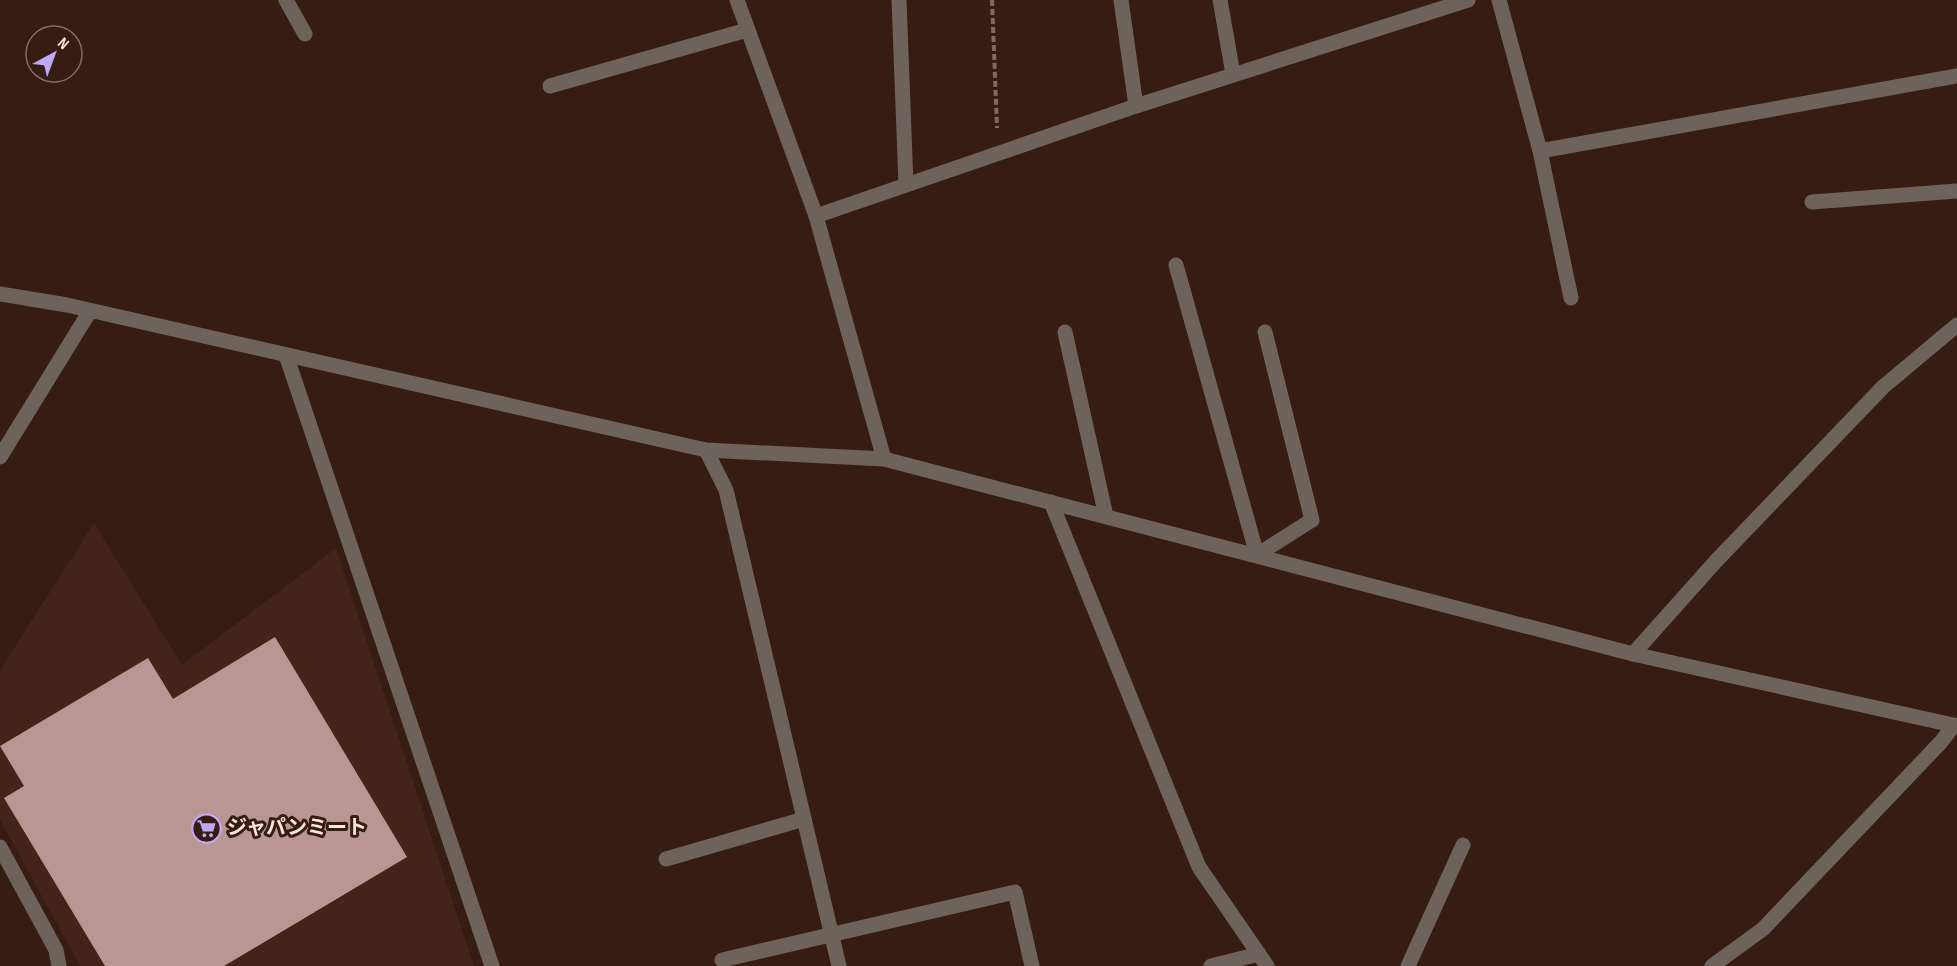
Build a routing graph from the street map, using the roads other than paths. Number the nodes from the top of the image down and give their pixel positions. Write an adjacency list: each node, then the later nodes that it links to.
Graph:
1 (286, 0): 9 (street)
2 (736, 0): 8 (street)
3 (899, 0): 15 (street)
4 (1121, 0): 13 (street)
5 (1220, 0): 10 (street)
6 (1468, 0): 10 (street)
7 (1499, 0): 14 (street)
8 (747, 30): 12 (street); 18 (street)
9 (305, 34)
10 (1233, 74): 13 (street)
11 (1957, 76): 14 (street)
12 (550, 86)
13 (1136, 106): 15 (street)
14 (1540, 151): 21 (street)
15 (906, 185): 18 (street)
16 (1957, 191): 17 (street)
17 (1812, 202)
18 (816, 216): 29 (street)
19 (1176, 265): 32 (street)
20 (0, 294): 22 (street)
21 (1571, 298)
22 (90, 311): 26 (street); 28 (street)
23 (1957, 325): 33 (street)
24 (1065, 332): 31 (street)
25 (1266, 332): 32 (street)
26 (286, 355): 27 (street); 43 (street)
27 (706, 450): 29 (street); 35 (street)
28 (0, 456)
29 (885, 459): 30 (street)
30 (1051, 502): 31 (street); 41 (street)
31 (1106, 516): 32 (street)
32 (1257, 555): 33 (street)
33 (1634, 654): 34 (street)
34 (1955, 725): 48 (street)
35 (804, 819): 38 (street); 39 (street)
36 (1463, 846): 47 (street)
37 (0, 848): 42 (street)
38 (666, 859)
39 (832, 935): 40 (street); 44 (street); 45 (street)
40 (722, 960)
41 (1263, 960): 46 (street)
42 (58, 966)
43 (492, 966)
44 (839, 966)
45 (1032, 966)
46 (1211, 966)
47 (1408, 966)
48 (1712, 966)

